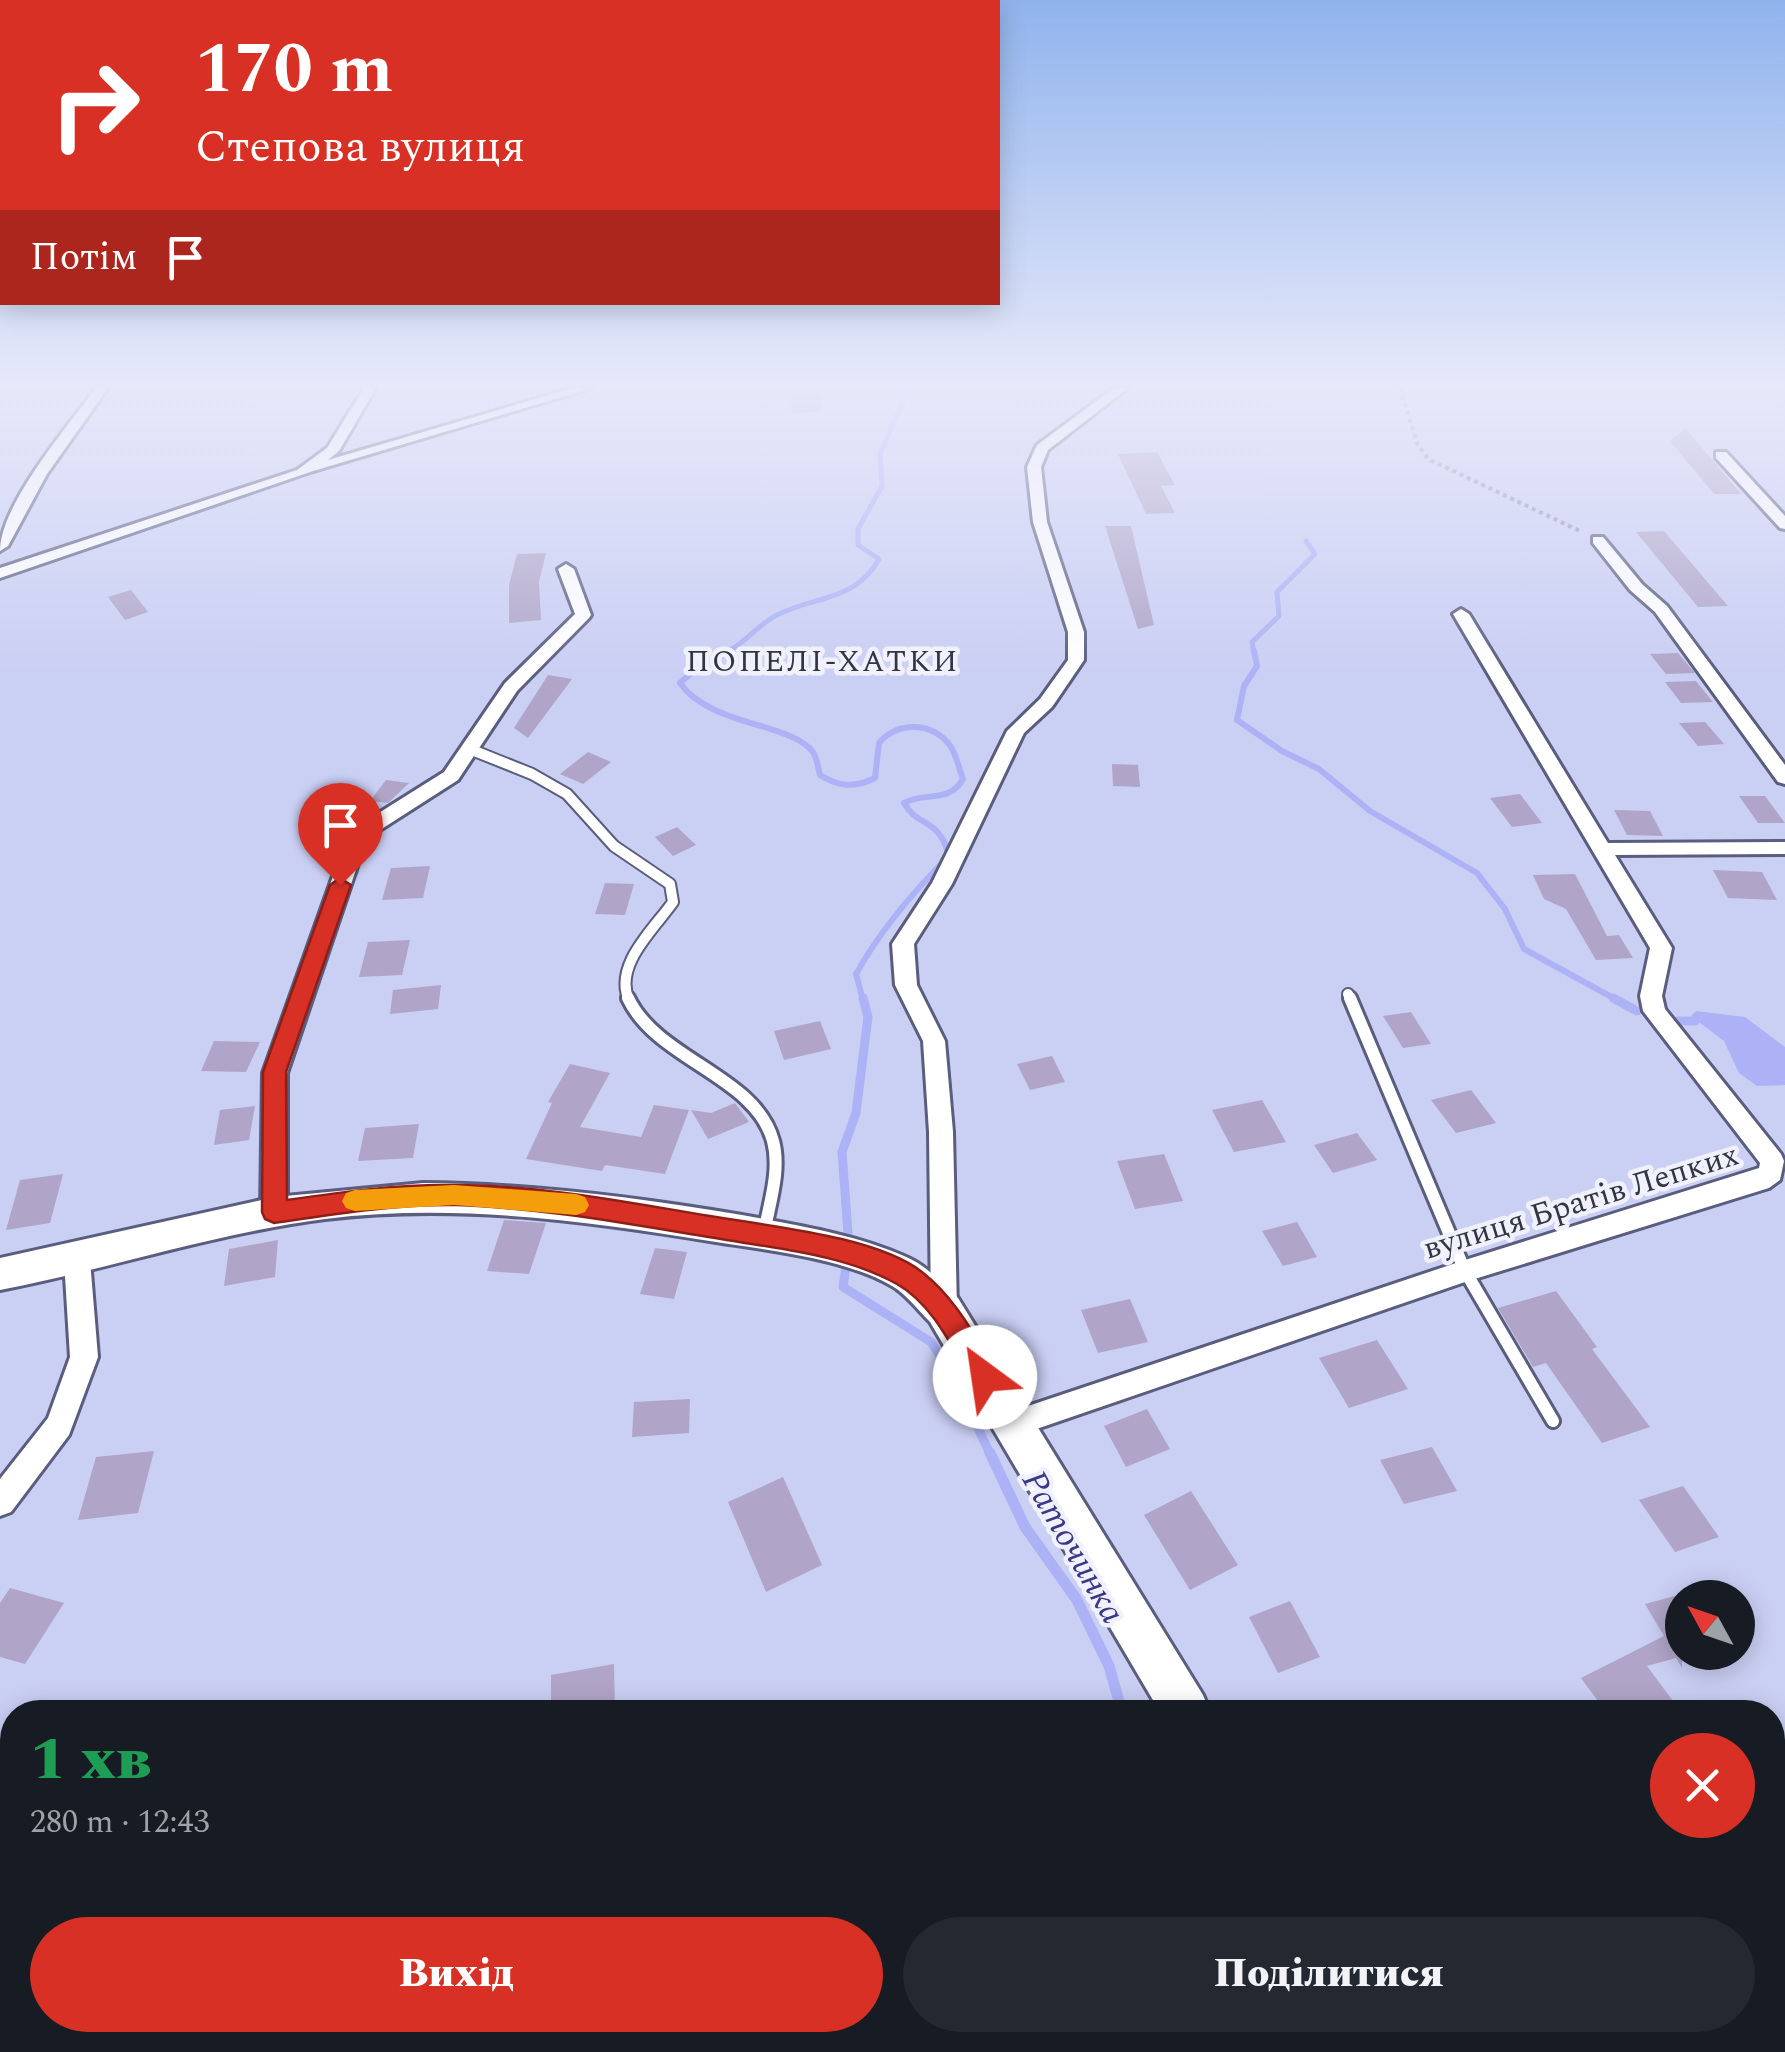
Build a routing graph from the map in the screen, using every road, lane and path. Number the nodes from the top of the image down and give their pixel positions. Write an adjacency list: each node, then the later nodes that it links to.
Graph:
1 (35, 484): 8 (street)
2 (270, 484): 10 (street)
3 (1036, 484): 22 (street)
4 (1481, 484): 7 (path)
5 (1747, 484): 6 (street)
6 (1785, 525)
7 (1598, 540): 13 (street)
8 (0, 546)
9 (566, 569): 12 (street)
10 (0, 573)
11 (1461, 614): 15 (street, вулиця Братів Лепких)
12 (472, 750): 17 (street); 18 (lane)
13 (1785, 778)
14 (1785, 848): 15 (street)
15 (1606, 849): 20 (street, вулиця Братів Лепких)
16 (1348, 994): 20 (lane)
17 (274, 1212): 18 (main road); 19 (main road)
18 (764, 1233): 22 (main road)
19 (77, 1260): 21 (main road); 25 (street)
20 (1464, 1271): 23 (lane); 24 (street, вулиця Братів Лепких)
21 (0, 1274)
22 (944, 1310): 24 (main road)
23 (1553, 1421)
24 (1013, 1424): 26 (main road)
25 (0, 1502)
26 (1179, 1700)

